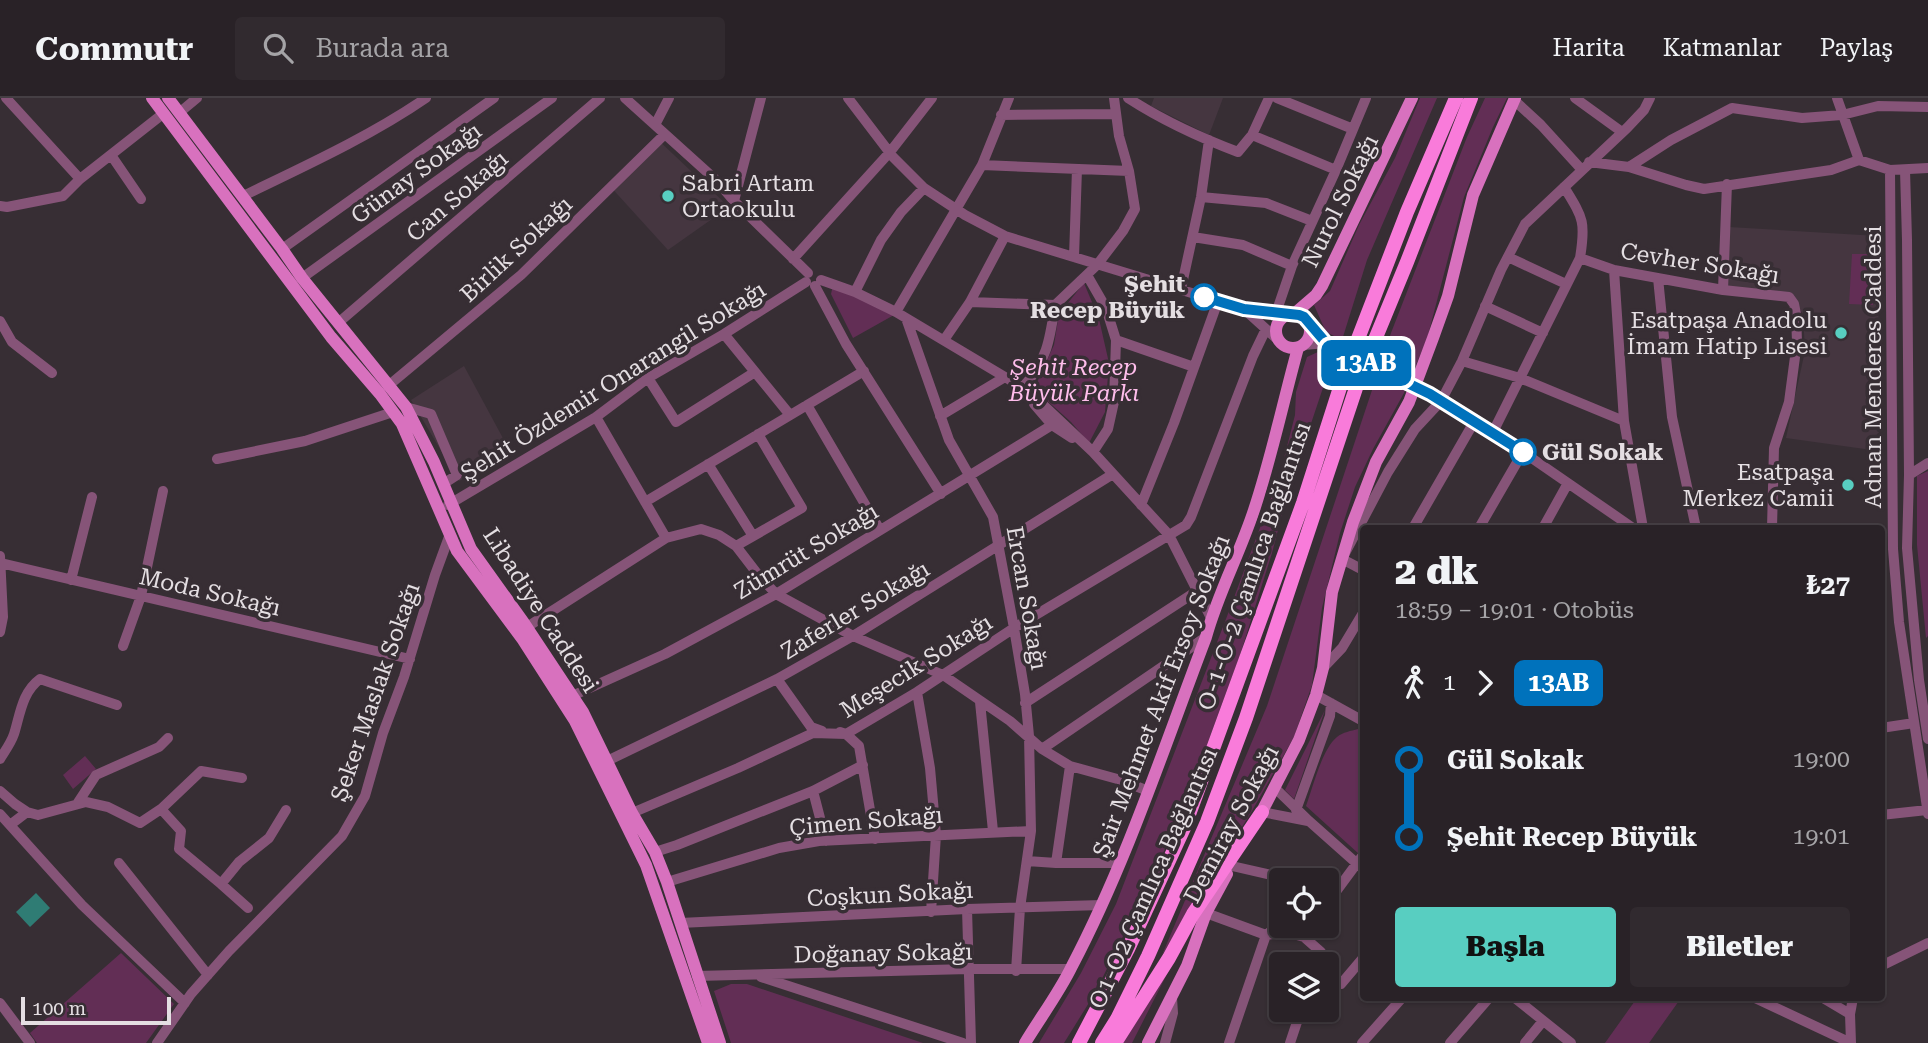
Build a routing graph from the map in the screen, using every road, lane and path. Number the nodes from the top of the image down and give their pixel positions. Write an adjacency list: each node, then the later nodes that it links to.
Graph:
1 (6, 98): 54 (street)
2 (152, 98): 31 (main road, Libadiye Caddesi)
3 (168, 98): 32 (main road, Libadiye Caddesi)
4 (197, 98): 32 (street)
5 (426, 98): 58 (street)
6 (494, 98): 67 (street)
7 (552, 98): 76 (street, Günay Sokağı)
8 (600, 98): 91 (street, Can Sokağı)
9 (625, 98): 36 (street)
10 (669, 98): 36 (street)
11 (761, 98): 61 (street)
12 (848, 98): 42 (street)
13 (932, 98): 42 (street)
14 (1009, 98): 34 (street)
15 (1114, 98): 33 (street)
16 (1128, 98): 30 (street)
17 (1149, 98): 30 (street)
18 (1269, 98): 40 (street)
19 (1277, 98): 37 (street)
20 (1366, 98): 37 (street)
21 (1412, 98): 88 (main road, Nurol Sokağı)
22 (1456, 98): 275 (highway, O-1-O-2 Çamlıca Bağlantısı)
23 (1471, 98): 276 (highway, O1-O2 Çamlıca Bağlantısı)
24 (1575, 98): 28 (street)
25 (1650, 98): 38 (street)
26 (1838, 98): 35 (street)
27 (1514, 99): 46 (street); 159 (main road, Demiray Sokağı)
28 (1590, 102): 38 (street)
29 (1928, 107): 35 (street)
30 (1145, 109): 41 (street)
31 (164, 113): 43 (street); 115 (main road, Libadiye Caddesi)
32 (179, 113): 58 (main road, Libadiye Caddesi)
33 (1116, 114): 34 (street); 53 (street)
34 (1001, 115): 45 (street)
35 (1842, 115): 44 (street); 47 (street)
36 (655, 125): 39 (street)
37 (1353, 129): 50 (street)
38 (1622, 132): 46 (street)
39 (665, 134): 61 (street); 109 (street, Birlik Sokağı)
40 (1252, 135): 41 (street); 50 (street)
41 (1209, 140): 59 (street)
42 (890, 152): 57 (street); 71 (street)
43 (111, 155): 54 (street); 60 (street)
44 (1859, 160): 51 (street); 55 (street)
45 (982, 165): 49 (street); 63 (street)
46 (1585, 166): 47 (street); 56 (street)
47 (1629, 167): 55 (street)
48 (1928, 168): 52 (street)
49 (1077, 169): 53 (street); 68 (street)
50 (1336, 170): 64 (street)
51 (1890, 170): 52 (street); 157 (street, Adnan Menderes Caddesi)
52 (1905, 170): 130 (street, Adnan Menderes Caddesi)
53 (1129, 171): 72 (street)
54 (80, 179): 62 (street)
55 (1727, 184): 81 (street)
56 (1564, 187): 69 (street); 70 (street)
57 (924, 188): 63 (street); 82 (street)
58 (243, 196): 67 (main road, Libadiye Caddesi)
59 (1201, 197): 64 (street); 66 (street)
60 (141, 199)
61 (734, 201): 71 (street)
62 (0, 206)
63 (956, 208): 65 (street); 89 (street)
64 (1312, 221): 73 (street)
65 (1005, 236): 68 (street); 84 (street)
66 (1193, 237): 73 (street); 80 (street)
67 (282, 249): 76 (main road, Libadiye Caddesi)
68 (1074, 257): 72 (street)
69 (1508, 257): 79 (street); 86 (street)
70 (1580, 258): 74 (street, Cevher Sokağı); 79 (street)
71 (793, 259): 78 (street)
72 (1097, 265): 75 (street); 80 (street)
73 (1292, 265): 88 (street)
74 (1614, 270): 77 (street, Cevher Sokağı); 119 (street)
75 (1087, 275): 85 (street); 97 (street)
76 (302, 278): 91 (main road, Libadiye Caddesi)
77 (1658, 278): 81 (street, Cevher Sokağı); 147 (street)
78 (813, 280): 82 (street); 95 (street, Şehit Özdemir Onarangil Sokağı); 103 (street)
79 (1566, 284): 94 (street)
80 (1181, 289): 83 (street)
81 (1723, 290): 148 (street, Cevher Sokağı)
82 (855, 292): 89 (street)
83 (1218, 301): 87 (street); 102 (street)
84 (970, 302): 85 (street); 96 (street)
85 (1055, 304): 110 (street)
86 (1485, 306): 94 (street); 101 (street)
87 (1244, 309): 88 (street); 93 (street)
88 (1286, 314): 92 (main road); 98 (main road)
89 (901, 315): 96 (street); 117 (street, Ercan Sokağı)
90 (0, 321): 105 (street)
91 (338, 323): 109 (main road, Libadiye Caddesi)
92 (1310, 326): 99 (street); 100 (main road)
93 (1266, 329): 98 (street); 151 (street, Meşecik Sokağı)
94 (1543, 333): 107 (street)
95 (724, 334): 104 (street); 108 (street, Şehit Özdemir Onarangil Sokağı)
96 (944, 340): 106 (street)
97 (1116, 340): 102 (street); 124 (street)
98 (1281, 343): 100 (main road); 111 (main road)
99 (1327, 344): 100 (street); 112 (street)
100 (1300, 347): 111 (main road, Şair Mehmet Akif Ersoy Sokağı)
101 (1462, 361): 107 (street); 112 (street)
102 (1194, 367): 138 (street)
103 (864, 371): 113 (street); 135 (street)
104 (755, 372): 108 (street); 116 (street)
105 (52, 373)
106 (1004, 377): 110 (street); 117 (street)
107 (1520, 378): 119 (street); 123 (street)
108 (648, 379): 118 (street, Şehit Özdemir Onarangil Sokağı)
109 (388, 386): 114 (main road, Libadiye Caddesi)
110 (1022, 388): 121 (street); 124 (street)
111 (1284, 398): 166 (main road, Şair Mehmet Akif Ersoy Sokağı)
112 (1441, 401): 120 (street); 159 (street)
113 (807, 405): 116 (street); 149 (street)
114 (406, 407): 132 (main road, Libadiye Caddesi); 132 (street)
115 (393, 412): 126 (street); 139 (main road, Libadiye Caddesi)
116 (790, 415): 122 (street)
117 (940, 416): 131 (street, Ercan Sokağı)
118 (596, 417): 137 (street); 139 (street, Şehit Özdemir Onarangil Sokağı)
119 (1624, 421): 146 (street)
120 (1474, 422): 123 (street); 141 (street)
121 (1052, 425): 124 (street); 131 (street, Zümrüt Sokağı)
122 (758, 434): 128 (street); 152 (street)
123 (1492, 434): 125 (street)
124 (1093, 452): 129 (street)
125 (1523, 452): 133 (street); 142 (street)
126 (217, 459)
127 (1928, 463): 130 (street)
128 (708, 464): 137 (street); 152 (street)
129 (1113, 474): 138 (street); 154 (street, Zaferler Sokağı)
130 (1909, 475): 156 (street, Adnan Menderes Caddesi)
131 (970, 476): 135 (street, Zümrüt Sokağı); 154 (street, Ercan Sokağı)
132 (443, 484): 139 (main road, Libadiye Caddesi)
133 (1568, 484): 140 (street); 143 (street)
134 (163, 491): 165 (street)
135 (941, 494): 149 (street, Zümrüt Sokağı)
136 (92, 497): 162 (street)
137 (645, 502): 153 (street)
138 (1141, 505): 151 (street)
139 (445, 506): 150 (main road, Libadiye Caddesi); 170 (main road, Libadiye Caddesi)
140 (1617, 518): 144 (street); 145 (street)
141 (1415, 525)
142 (1481, 525)
143 (1545, 525)
144 (1613, 525)
145 (1628, 525)
146 (1642, 525)
147 (1695, 525)
148 (1772, 525)
149 (880, 530): 164 (street, Zümrüt Sokağı)
150 (450, 534): 170 (main road, Libadiye Caddesi); 176 (street, Şeker Maslak Sokağı)
151 (1169, 535): 163 (street); 168 (street, Meşecik Sokağı)
152 (753, 536): 155 (street)
153 (666, 538): 155 (street); 170 (street)
154 (998, 545): 168 (street, Ercan Sokağı); 171 (street, Zaferler Sokağı)
155 (736, 546): 164 (street)
156 (1907, 548): 157 (street); 174 (street, Adnan Menderes Caddesi)
157 (1894, 549): 158 (street); 188 (street, Adnan Menderes Caddesi)
158 (1885, 550)
159 (1342, 559): 161 (street); 177 (main road, Demiray Sokağı)
160 (1, 560): 162 (street, Moda Sokağı); 169 (street)
161 (1360, 568)
162 (71, 580): 165 (street, Moda Sokağı)
163 (1197, 591): 166 (street); 184 (street)
164 (776, 594): 171 (street); 182 (street, Zümrüt Sokağı)
165 (141, 596): 173 (street); 176 (street, Moda Sokağı)
166 (1211, 618): 172 (main road, Şair Mehmet Akif Ersoy Sokağı)
167 (1360, 618): 177 (street)
168 (1014, 628): 178 (street, Meşecik Sokağı); 184 (street, Ercan Sokağı)
169 (0, 632)
170 (525, 634): 182 (main road, Libadiye Caddesi); 270 (main road, Libadiye Caddesi)
171 (853, 636): 178 (street); 179 (street, Zaferler Sokağı)
172 (1206, 636): 194 (street); 203 (main road, Şair Mehmet Akif Ersoy Sokağı)
173 (123, 646)
174 (1916, 655): 175 (street); 193 (street, Adnan Menderes Caddesi)
175 (1928, 656)
176 (410, 659): 251 (street, Şeker Maslak Sokağı)
177 (1323, 668): 181 (main road, Demiray Sokağı)
178 (943, 675): 180 (street, Meşecik Sokağı); 183 (street)
179 (777, 679): 190 (street); 196 (street, Zaferler Sokağı)
180 (917, 692): 190 (street, Meşecik Sokağı); 218 (street)
181 (1316, 695): 185 (street); 200 (main road, Demiray Sokağı)
182 (572, 696): 196 (main road, Libadiye Caddesi)
183 (980, 702): 191 (street); 216 (street)
184 (1025, 703): 191 (street, Ercan Sokağı)
185 (1331, 703): 187 (street); 207 (street)
186 (117, 705): 195 (street)
187 (1360, 719)
188 (1914, 723): 189 (street); 210 (street, Adnan Menderes Caddesi)
189 (1885, 727)
190 (846, 734): 197 (street); 211 (street, Meşecik Sokağı)
191 (1029, 736): 194 (street); 217 (street, Ercan Sokağı)
192 (168, 738): 204 (street)
193 (1928, 739)
194 (1042, 750): 198 (street)
195 (0, 759)
196 (607, 761): 211 (main road, Libadiye Caddesi)
197 (863, 765): 202 (street); 219 (street)
198 (1070, 766): 203 (street); 225 (street)
199 (242, 778): 205 (street)
200 (1275, 788): 207 (street); 209 (main road, Demiray Sokağı)
201 (0, 791): 208 (street)
202 (813, 791): 220 (street); 221 (street)
203 (1148, 791): 226 (main road, Şair Mehmet Akif Ersoy Sokağı)
204 (78, 804): 205 (street); 208 (street)
205 (162, 809): 231 (street)
206 (286, 810): 231 (street)
207 (1296, 810): 214 (street)
208 (27, 811): 215 (street)
209 (1262, 812): 214 (street); 228 (main road, Demiray Sokağı); 277 (highway)
210 (1928, 812): 213 (street)
211 (632, 813): 221 (main road, Libadiye Caddesi)
212 (0, 814): 215 (street)
213 (1885, 815)
214 (1309, 821): 223 (street)
215 (10, 825): 263 (street)
216 (993, 831): 217 (street, Çimen Sokağı); 218 (street, Çimen Sokağı)
217 (1031, 831): 222 (street, Ercan Sokağı)
218 (936, 835): 219 (street, Çimen Sokağı); 237 (street)
219 (875, 839): 220 (street, Çimen Sokağı)
220 (826, 841): 230 (street, Çimen Sokağı)
221 (655, 852): 230 (main road, Libadiye Caddesi)
222 (1027, 861): 225 (street); 235 (street, Ercan Sokağı)
223 (1360, 861)
224 (119, 863): 251 (street)
225 (1056, 863): 226 (street)
226 (1120, 863): 233 (main road, Şair Mehmet Akif Ersoy Sokağı)
227 (1360, 863): 232 (street)
228 (1232, 866): 229 (street); 238 (main road, Demiray Sokağı)
229 (1269, 874)
230 (667, 882): 239 (main road, Libadiye Caddesi)
231 (221, 884): 234 (street)
232 (1339, 889)
233 (1102, 905): 235 (street, Coşkun Sokağı); 249 (main road, Şair Mehmet Akif Ersoy Sokağı)
234 (248, 908)
235 (1020, 908): 236 (street, Coşkun Sokağı); 250 (street, Ercan Sokağı)
236 (967, 909): 237 (street, Coşkun Sokağı); 248 (street)
237 (931, 912): 239 (street, Coşkun Sokağı)
238 (1206, 914): 241 (street); 255 (main road, Demiray Sokağı)
239 (680, 923): 253 (main road, Libadiye Caddesi)
240 (1269, 933): 241 (street)
241 (1266, 935): 242 (street); 280 (street)
242 (1269, 935)
243 (1305, 938): 245 (street)
244 (1928, 943): 247 (street)
245 (1321, 952)
246 (1360, 962): 254 (street)
247 (1885, 965)
248 (969, 969): 250 (street, Doğanay Sokağı); 252 (street, Doğanay Sokağı); 273 (street)
249 (1071, 969): 250 (street, Doğanay Sokağı); 274 (main road, Şair Mehmet Akif Ersoy Sokağı)
250 (1016, 971)
251 (208, 975): 263 (street, Şeker Maslak Sokağı)
252 (753, 975): 253 (street, Doğanay Sokağı); 272 (street)
253 (697, 976): 271 (main road, Libadiye Caddesi)
254 (1339, 983)
255 (1172, 998): 278 (main road, Demiray Sokağı); 279 (street)
256 (1399, 1001): 281 (street)
257 (1486, 1001): 282 (street)
258 (1519, 1001): 265 (street)
259 (1762, 1001): 285 (street)
260 (1827, 1001): 264 (street)
261 (1852, 1001): 264 (street)
262 (0, 1003): 268 (street)
263 (185, 1003): 269 (street, Şeker Maslak Sokağı)
264 (1850, 1014): 285 (street)
265 (1543, 1021): 283 (street); 284 (street)
266 (1298, 1022): 267 (street)
267 (1292, 1042)
268 (30, 1043)
269 (157, 1043)
270 (708, 1043)
271 (720, 1043)
272 (963, 1043)
273 (971, 1043)
274 (1025, 1043)
275 (1079, 1043)
276 (1102, 1043)
277 (1115, 1043)
278 (1147, 1043)
279 (1165, 1043)
280 (1229, 1043)
281 (1362, 1043)
282 (1450, 1043)
283 (1525, 1043)
284 (1571, 1043)
285 (1851, 1043)

